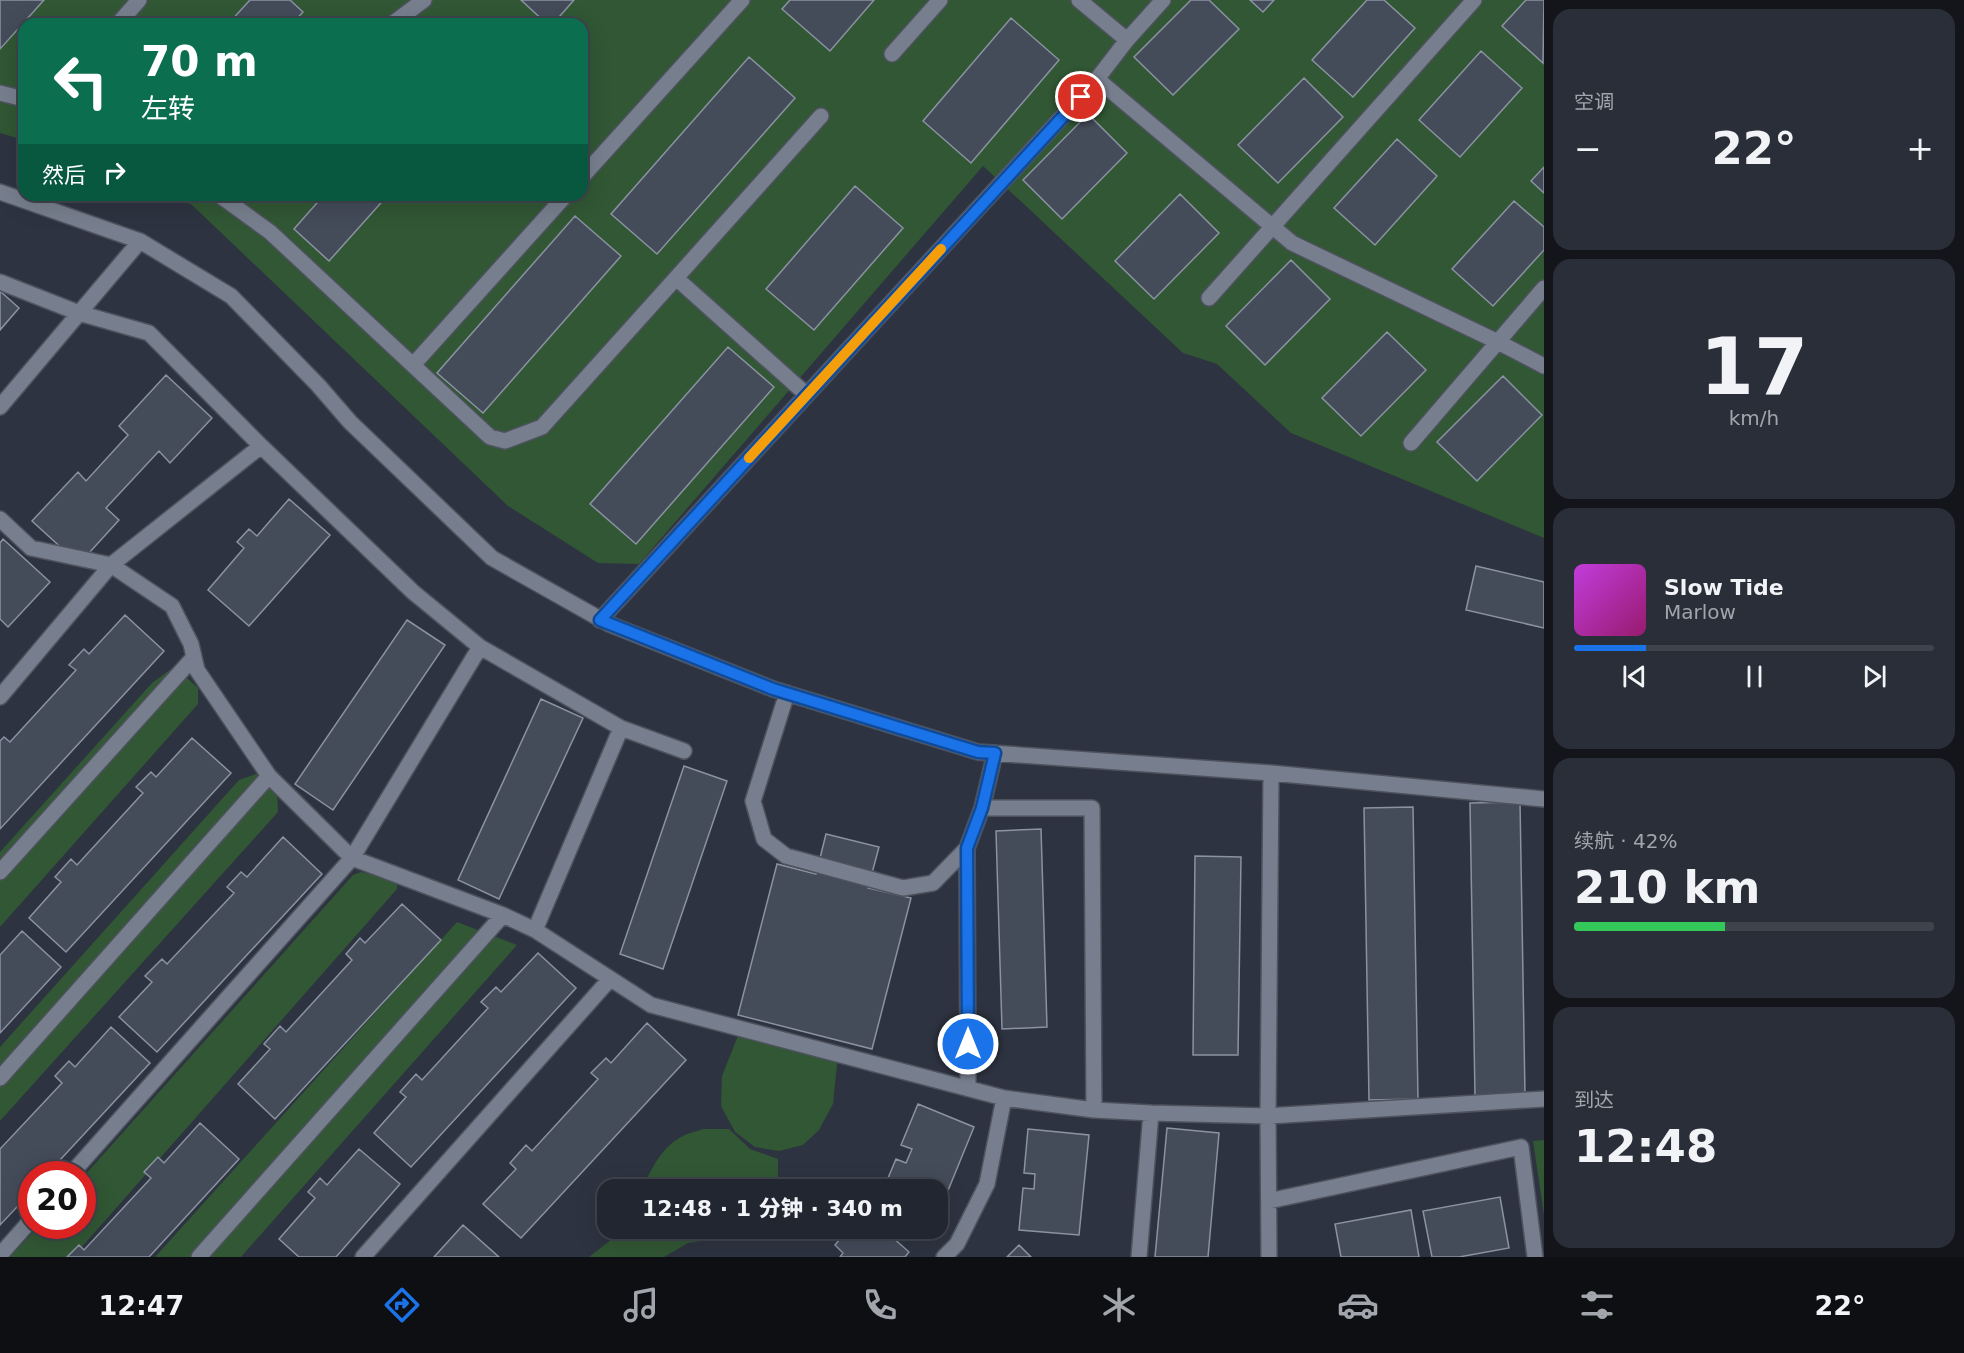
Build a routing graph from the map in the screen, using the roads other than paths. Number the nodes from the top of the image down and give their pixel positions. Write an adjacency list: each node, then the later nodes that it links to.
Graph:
1 (139, 0): 8 (street)
2 (424, 0): 9 (street)
3 (742, 0): 16 (street)
4 (940, 0): 11 (street)
5 (1079, 0): 10 (street)
6 (1163, 0): 10 (street)
7 (1474, 0): 22 (street)
8 (123, 18)
9 (400, 18)
10 (1127, 40): 12 (street)
11 (892, 54)
12 (1097, 79): 22 (street); 32 (street)
13 (0, 93): 14 (street)
14 (18, 98)
15 (821, 116): 24 (street)
16 (588, 170)
17 (0, 192): 18 (street)
18 (18, 198)
19 (26, 201): 23 (street)
20 (230, 201): 30 (street)
21 (561, 201): 30 (street)
22 (1274, 227): 27 (street); 29 (street)
23 (140, 241): 28 (street); 38 (street)
24 (676, 278): 30 (street); 32 (street)
25 (0, 282): 28 (street)
26 (1544, 288): 29 (street)
27 (1209, 298)
28 (79, 313): 33 (street); 35 (street)
29 (1498, 342): 31 (street); 34 (street)
30 (413, 365)
31 (1544, 366)
32 (807, 395): 38 (street)
33 (0, 407)
34 (1411, 444)
35 (261, 446): 37 (street); 39 (street)
36 (0, 519): 37 (street)
37 (111, 566): 40 (street); 42 (street)
38 (600, 620): 41 (street)
39 (480, 647): 43 (street); 53 (street)
40 (194, 657): 47 (street); 54 (street)
41 (787, 693): 45 (street); 52 (street)
42 (0, 697)
43 (621, 728): 44 (street); 56 (street)
44 (684, 752)
45 (995, 753): 46 (street); 51 (street)
46 (1271, 773): 49 (street); 64 (street)
47 (269, 776): 53 (street); 58 (street)
48 (1544, 791): 49 (street)
49 (1520, 796): 50 (street)
50 (1544, 799)
51 (982, 808): 52 (street); 62 (street)
52 (967, 848): 59 (street)
53 (352, 858): 55 (street); 65 (street)
54 (0, 872)
55 (503, 915): 56 (street); 69 (street)
56 (535, 930): 57 (street)
57 (610, 979): 59 (street); 70 (street)
58 (0, 1078)
59 (968, 1088): 60 (street)
60 (1004, 1098): 62 (street); 71 (street)
61 (1544, 1099): 64 (street)
62 (1094, 1110): 63 (street)
63 (1151, 1113): 64 (street); 72 (street)
64 (1268, 1116): 66 (street)
65 (83, 1161)
66 (1269, 1201): 73 (street); 74 (street)
67 (18, 1235): 68 (street)
68 (0, 1255)
69 (200, 1257)
70 (363, 1257)
71 (944, 1257)
72 (1139, 1257)
73 (1269, 1257)
74 (1535, 1257)

